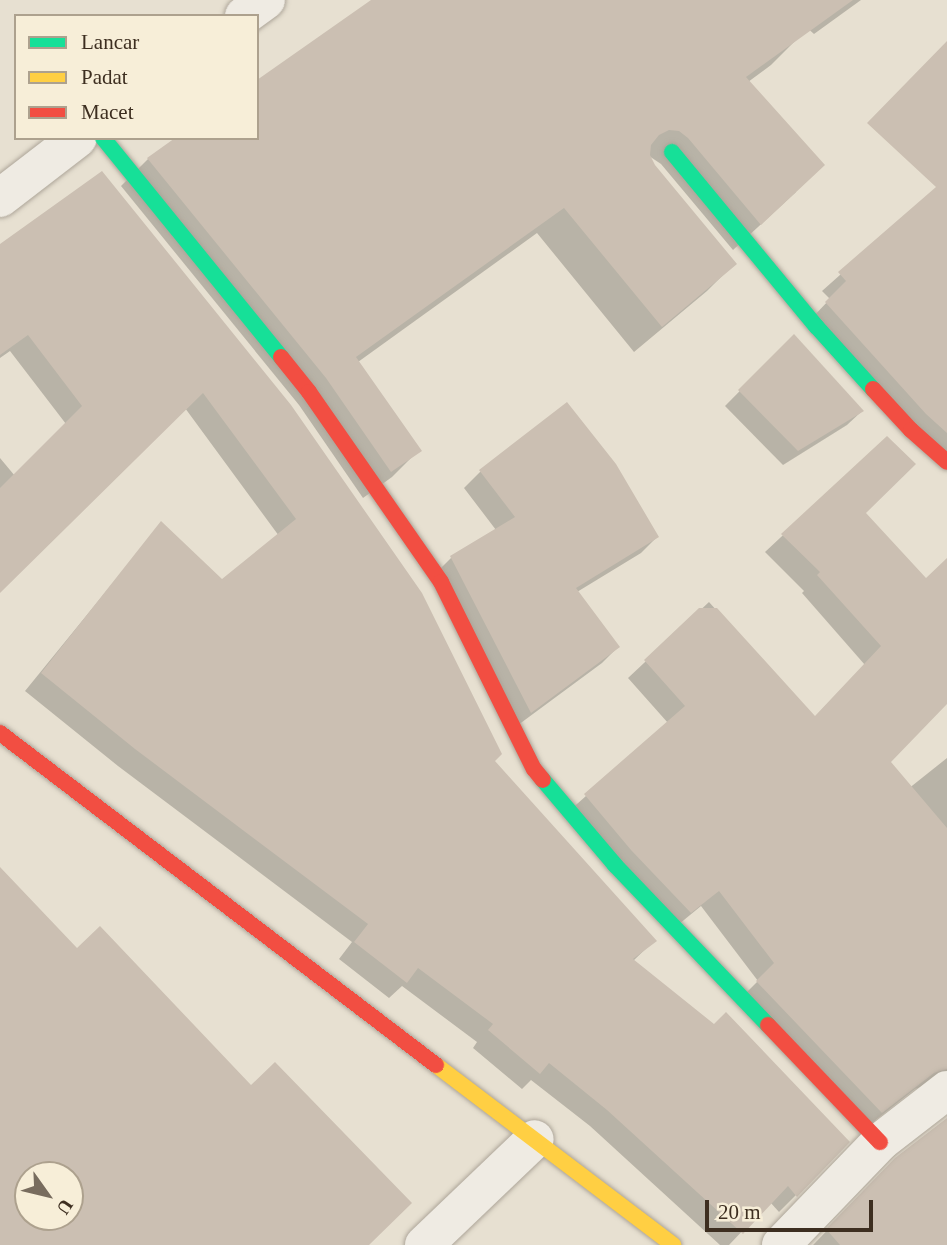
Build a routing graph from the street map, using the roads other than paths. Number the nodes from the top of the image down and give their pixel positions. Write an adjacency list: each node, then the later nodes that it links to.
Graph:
1 (266, 0): 2 (street)
2 (247, 14)
3 (75, 140): 6 (street)
4 (105, 140): 11 (street)
5 (672, 152): 7 (street)
6 (0, 198)
7 (947, 462)
8 (0, 733): 10 (street)
9 (947, 1090): 11 (street)
10 (535, 1139): 12 (street); 13 (street)
11 (880, 1142): 14 (street)
12 (424, 1245)
13 (673, 1245)
14 (780, 1245)

